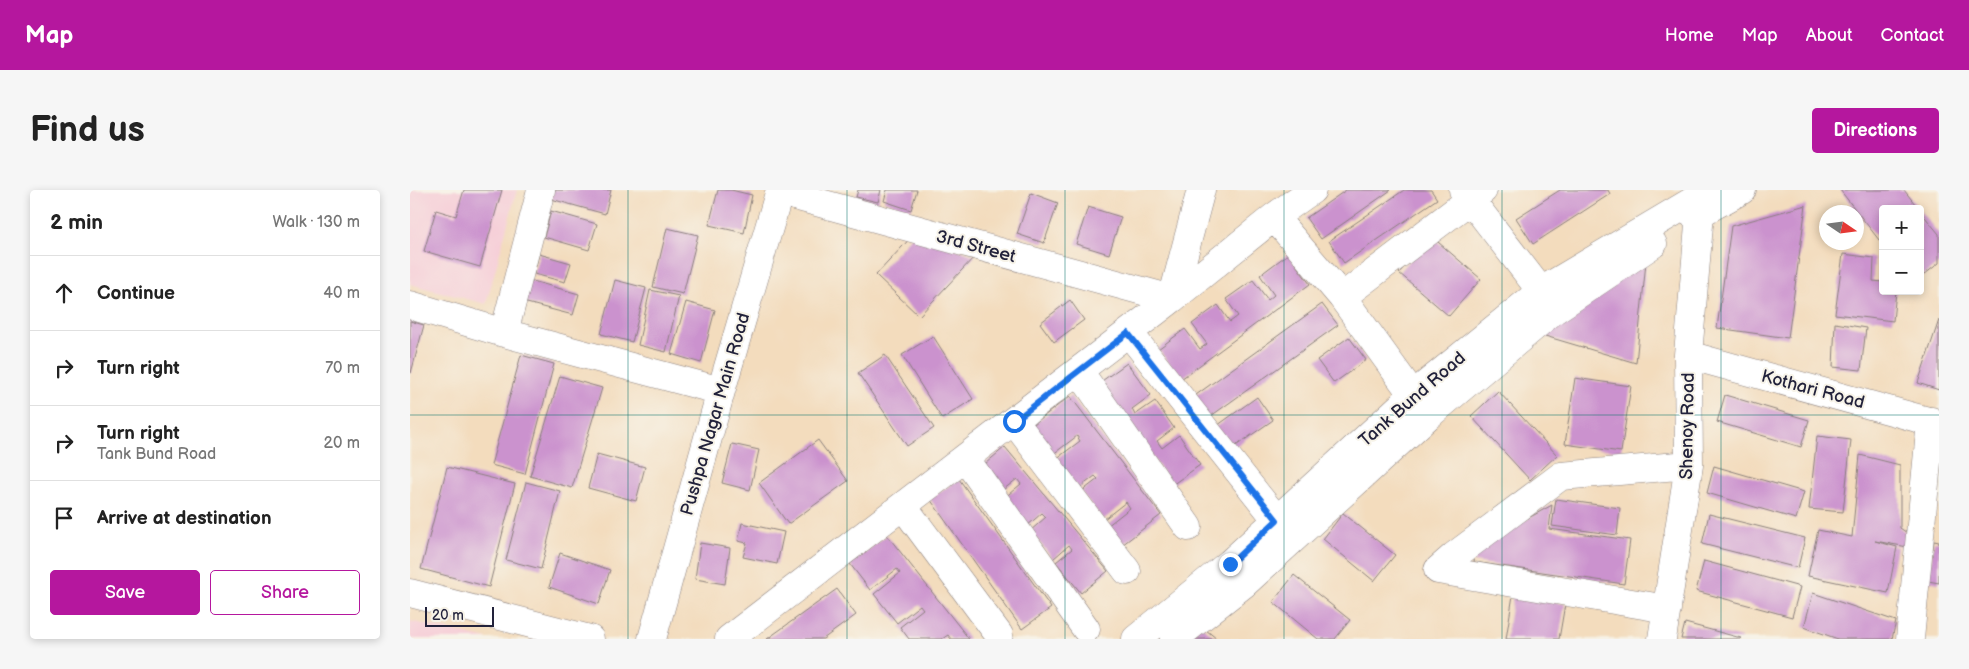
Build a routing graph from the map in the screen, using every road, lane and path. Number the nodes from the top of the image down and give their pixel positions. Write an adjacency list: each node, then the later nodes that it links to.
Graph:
1 (541, 190): 13 (street)
2 (1201, 190): 11 (street)
3 (1742, 190): 7 (street, Tank Bund Road)
4 (780, 191): 11 (street, 3rd Street); 17 (street, Pushpa Nagar Main Road)
5 (1308, 191): 8 (street)
6 (1472, 193): 9 (street); 10 (street)
7 (1701, 201): 9 (street, Tank Bund Road); 15 (street, Shenoy Road); 35 (street, Tank Bund Road)
8 (1274, 217): 10 (street); 11 (street)
9 (1540, 291): 18 (street, Tank Bund Road)
10 (1342, 297): 18 (street)
11 (1172, 299): 14 (street)
12 (410, 305): 13 (street)
13 (504, 333): 17 (street)
14 (1128, 333): 16 (street); 24 (street)
15 (1688, 355): 20 (street, Kothari Road); 22 (street, Shenoy Road)
16 (1079, 372): 19 (street); 25 (street)
17 (721, 391): 32 (street, Pushpa Nagar Main Road)
18 (1413, 395): 24 (street, Tank Bund Road)
19 (1014, 421): 21 (street); 26 (street)
20 (1935, 422): 37 (street)
21 (965, 458): 23 (street); 29 (street)
22 (1689, 465): 28 (street, Shenoy Road); 28 (street)
23 (903, 506): 30 (street); 33 (street)
24 (1277, 520): 34 (street, Tank Bund Road)
25 (1188, 527)
26 (1127, 571)
27 (410, 593): 31 (street)
28 (1667, 609): 36 (street, Shenoy Road)
29 (1086, 629)
30 (999, 635)
31 (590, 639)
32 (652, 639)
33 (729, 639)
34 (1136, 639)
35 (1174, 639)
36 (1662, 639)
37 (1910, 639)

